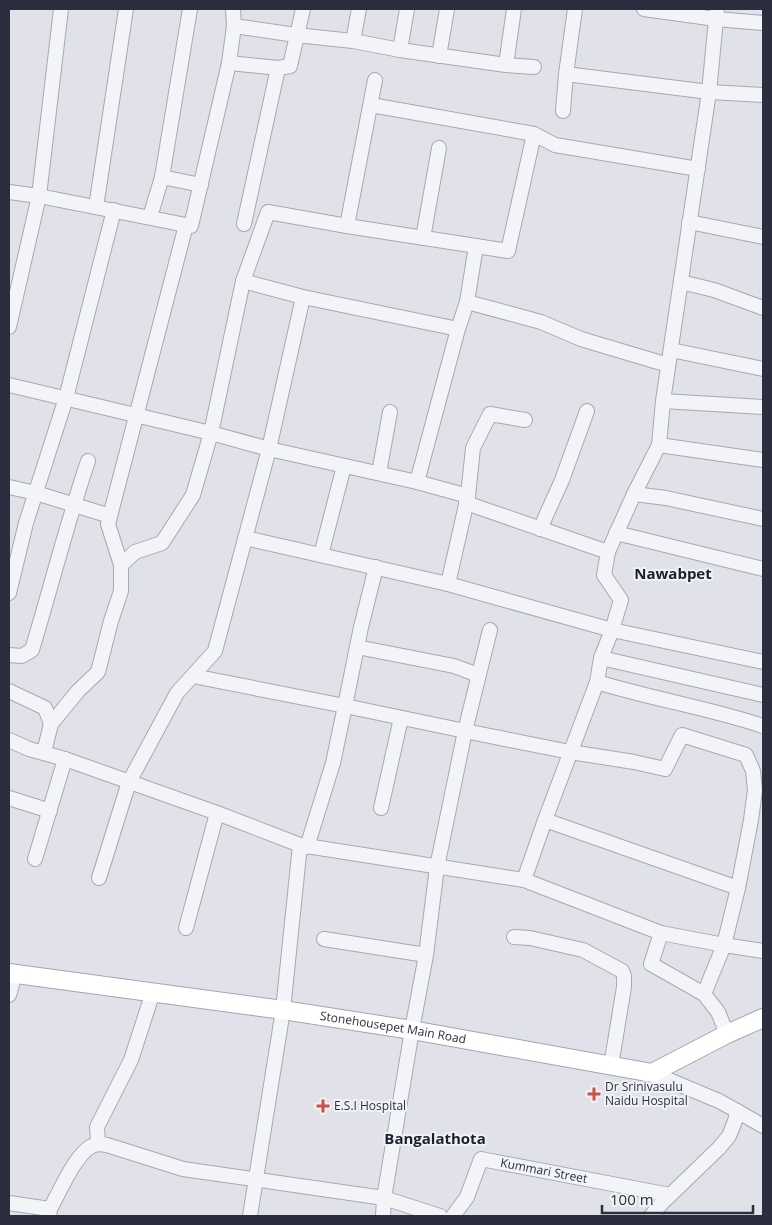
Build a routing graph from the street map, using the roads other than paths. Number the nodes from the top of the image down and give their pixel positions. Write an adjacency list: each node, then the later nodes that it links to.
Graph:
1 (61, 9): 35 (street)
2 (126, 9): 36 (street)
3 (190, 9): 32 (street)
4 (233, 9): 14 (street)
5 (303, 9): 15 (street)
6 (359, 9): 16 (street)
7 (407, 9): 17 (street)
8 (447, 9): 18 (street)
9 (514, 9): 20 (street)
10 (575, 9): 23 (street)
11 (644, 9): 12 (street)
12 (717, 14): 13 (street); 25 (street)
13 (763, 23)
14 (234, 26): 15 (street); 19 (street)
15 (296, 35): 16 (street); 22 (street)
16 (353, 41): 17 (street)
17 (400, 50): 18 (street)
18 (439, 56): 20 (street)
19 (228, 62): 22 (street); 33 (street)
20 (506, 65): 21 (street)
21 (534, 67)
22 (278, 68): 40 (street)
23 (566, 74): 25 (street); 28 (street)
24 (376, 80): 27 (street)
25 (710, 92): 26 (street); 31 (street)
26 (763, 95)
27 (371, 104): 29 (street); 42 (street)
28 (563, 111)
29 (534, 134): 31 (street); 45 (street)
30 (439, 148): 44 (street)
31 (698, 169): 39 (street)
32 (162, 177): 33 (street); 38 (street)
33 (201, 185): 41 (street)
34 (9, 192): 35 (street)
35 (40, 196): 36 (street); 51 (street)
36 (96, 207): 37 (street)
37 (114, 210): 38 (street); 57 (street)
38 (150, 218): 41 (street)
39 (689, 222): 43 (street); 47 (street)
40 (244, 224)
41 (186, 225): 62 (street)
42 (347, 226): 44 (street); 46 (street)
43 (763, 237)
44 (423, 238): 45 (street)
45 (476, 246): 49 (street)
46 (243, 281): 48 (street); 64 (street)
47 (681, 282): 50 (street); 53 (street)
48 (303, 297): 52 (street); 66 (street)
49 (467, 302): 52 (street); 54 (street)
50 (763, 308)
51 (9, 327)
52 (458, 329): 71 (street)
53 (671, 350): 54 (street); 55 (street)
54 (668, 365): 58 (street)
55 (763, 369)
56 (9, 385): 57 (street)
57 (66, 398): 62 (street); 73 (street)
58 (663, 401): 59 (street); 65 (street)
59 (763, 407)
60 (587, 411): 79 (street)
61 (390, 412): 70 (street)
62 (137, 415): 64 (street); 77 (street)
63 (525, 420): 75 (street)
64 (211, 433): 66 (street); 84 (street)
65 (659, 445): 67 (street); 74 (street)
66 (269, 449): 69 (street); 81 (street)
67 (763, 460)
68 (88, 461): 76 (street)
69 (344, 466): 70 (street); 83 (street)
70 (379, 473): 71 (street)
71 (417, 482): 75 (street)
72 (9, 487): 73 (street)
73 (36, 493): 76 (street); 88 (street)
74 (634, 494): 78 (street); 80 (street)
75 (467, 500): 79 (street); 87 (street)
76 (74, 505): 77 (street); 92 (street)
77 (110, 516): 84 (street)
78 (763, 519)
79 (540, 529): 82 (street)
80 (616, 533): 82 (street); 86 (street)
81 (245, 538): 83 (street); 95 (street)
82 (608, 552): 90 (street)
83 (321, 555): 85 (street)
84 (121, 565): 102 (street)
85 (376, 567): 87 (street); 91 (street)
86 (763, 569)
87 (448, 584): 90 (street)
88 (9, 593)
89 (490, 630): 96 (street)
90 (612, 630): 93 (street); 94 (street)
91 (357, 647): 96 (street); 100 (street)
92 (9, 655)
93 (601, 658): 97 (street); 99 (street)
94 (763, 662)
95 (193, 676): 100 (street); 109 (street)
96 (478, 677): 104 (street)
97 (596, 682): 103 (street); 107 (street)
98 (9, 691): 102 (street)
99 (763, 695)
100 (346, 706): 101 (street); 116 (street)
101 (401, 718): 104 (street); 112 (street)
102 (51, 724): 106 (street)
103 (763, 726)
104 (465, 731): 107 (street); 118 (street)
105 (9, 740): 106 (street)
106 (44, 752): 108 (street)
107 (570, 752): 110 (street); 115 (street)
108 (65, 759): 109 (street); 113 (street)
109 (129, 782): 114 (street); 119 (street)
110 (759, 788): 121 (street)
111 (9, 798): 113 (street)
112 (380, 808)
113 (50, 811): 117 (street)
114 (217, 813): 116 (street); 122 (street)
115 (545, 820): 120 (street); 121 (street)
116 (304, 846): 118 (street); 133 (street)
117 (36, 859)
118 (437, 867): 120 (street); 128 (street)
119 (99, 878)
120 (524, 880): 123 (street)
121 (738, 888): 126 (street)
122 (186, 928)
123 (662, 932): 126 (street); 131 (street)
124 (514, 937): 137 (street)
125 (324, 939): 128 (street)
126 (724, 945): 127 (street); 131 (street)
127 (763, 951)
128 (426, 955): 135 (street)
129 (12, 974): 130 (main road, Stonehousepet Main Road); 132 (street)
130 (153, 992): 133 (main road, Stonehousepet Main Road); 141 (street)
131 (704, 994): 136 (street)
132 (9, 996)
133 (282, 1010): 135 (main road, Stonehousepet Main Road); 142 (street)
134 (763, 1018): 136 (main road)
135 (412, 1030): 137 (main road, Stonehousepet Main Road); 144 (street)
136 (727, 1034): 138 (main road)
137 (610, 1066): 138 (main road, Stonehousepet Main Road)
138 (652, 1073): 139 (street)
139 (736, 1111): 140 (street); 143 (street)
140 (759, 1120)
141 (98, 1144): 142 (street); 146 (street)
142 (255, 1180): 144 (street); 147 (street)
143 (670, 1195): 150 (street, Kummari Street); 151 (street)
144 (384, 1198): 148 (street); 149 (street)
145 (9, 1203): 146 (street)
146 (50, 1213)
147 (250, 1216)
148 (383, 1216)
149 (440, 1216)
150 (454, 1216)
151 (652, 1216)

